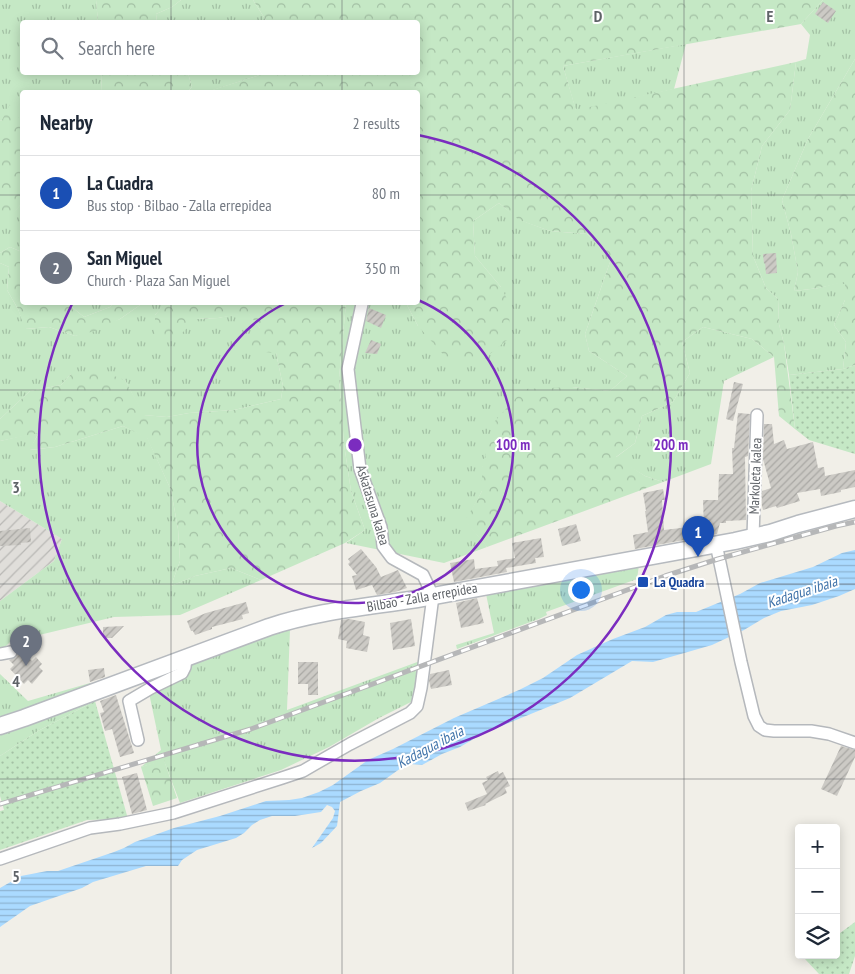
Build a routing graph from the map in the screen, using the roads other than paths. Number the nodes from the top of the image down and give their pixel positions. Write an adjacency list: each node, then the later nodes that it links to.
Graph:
1 (362, 305): 6 (street, Askatasuna kalea)
2 (757, 416): 4 (street, Markoleta kalea)
3 (855, 509): 4 (street, Bilbao - Zalla errepidea)
4 (753, 537): 5 (street, Bilbao - Zalla errepidea)
5 (716, 544): 6 (street, Bilbao - Zalla errepidea); 10 (street)
6 (433, 596): 7 (street, Bilbao - Zalla errepidea); 11 (street)
7 (186, 658): 8 (street, Bilbao - Zalla errepidea); 9 (street)
8 (0, 726)
9 (138, 740)
10 (855, 743)
11 (0, 859)

